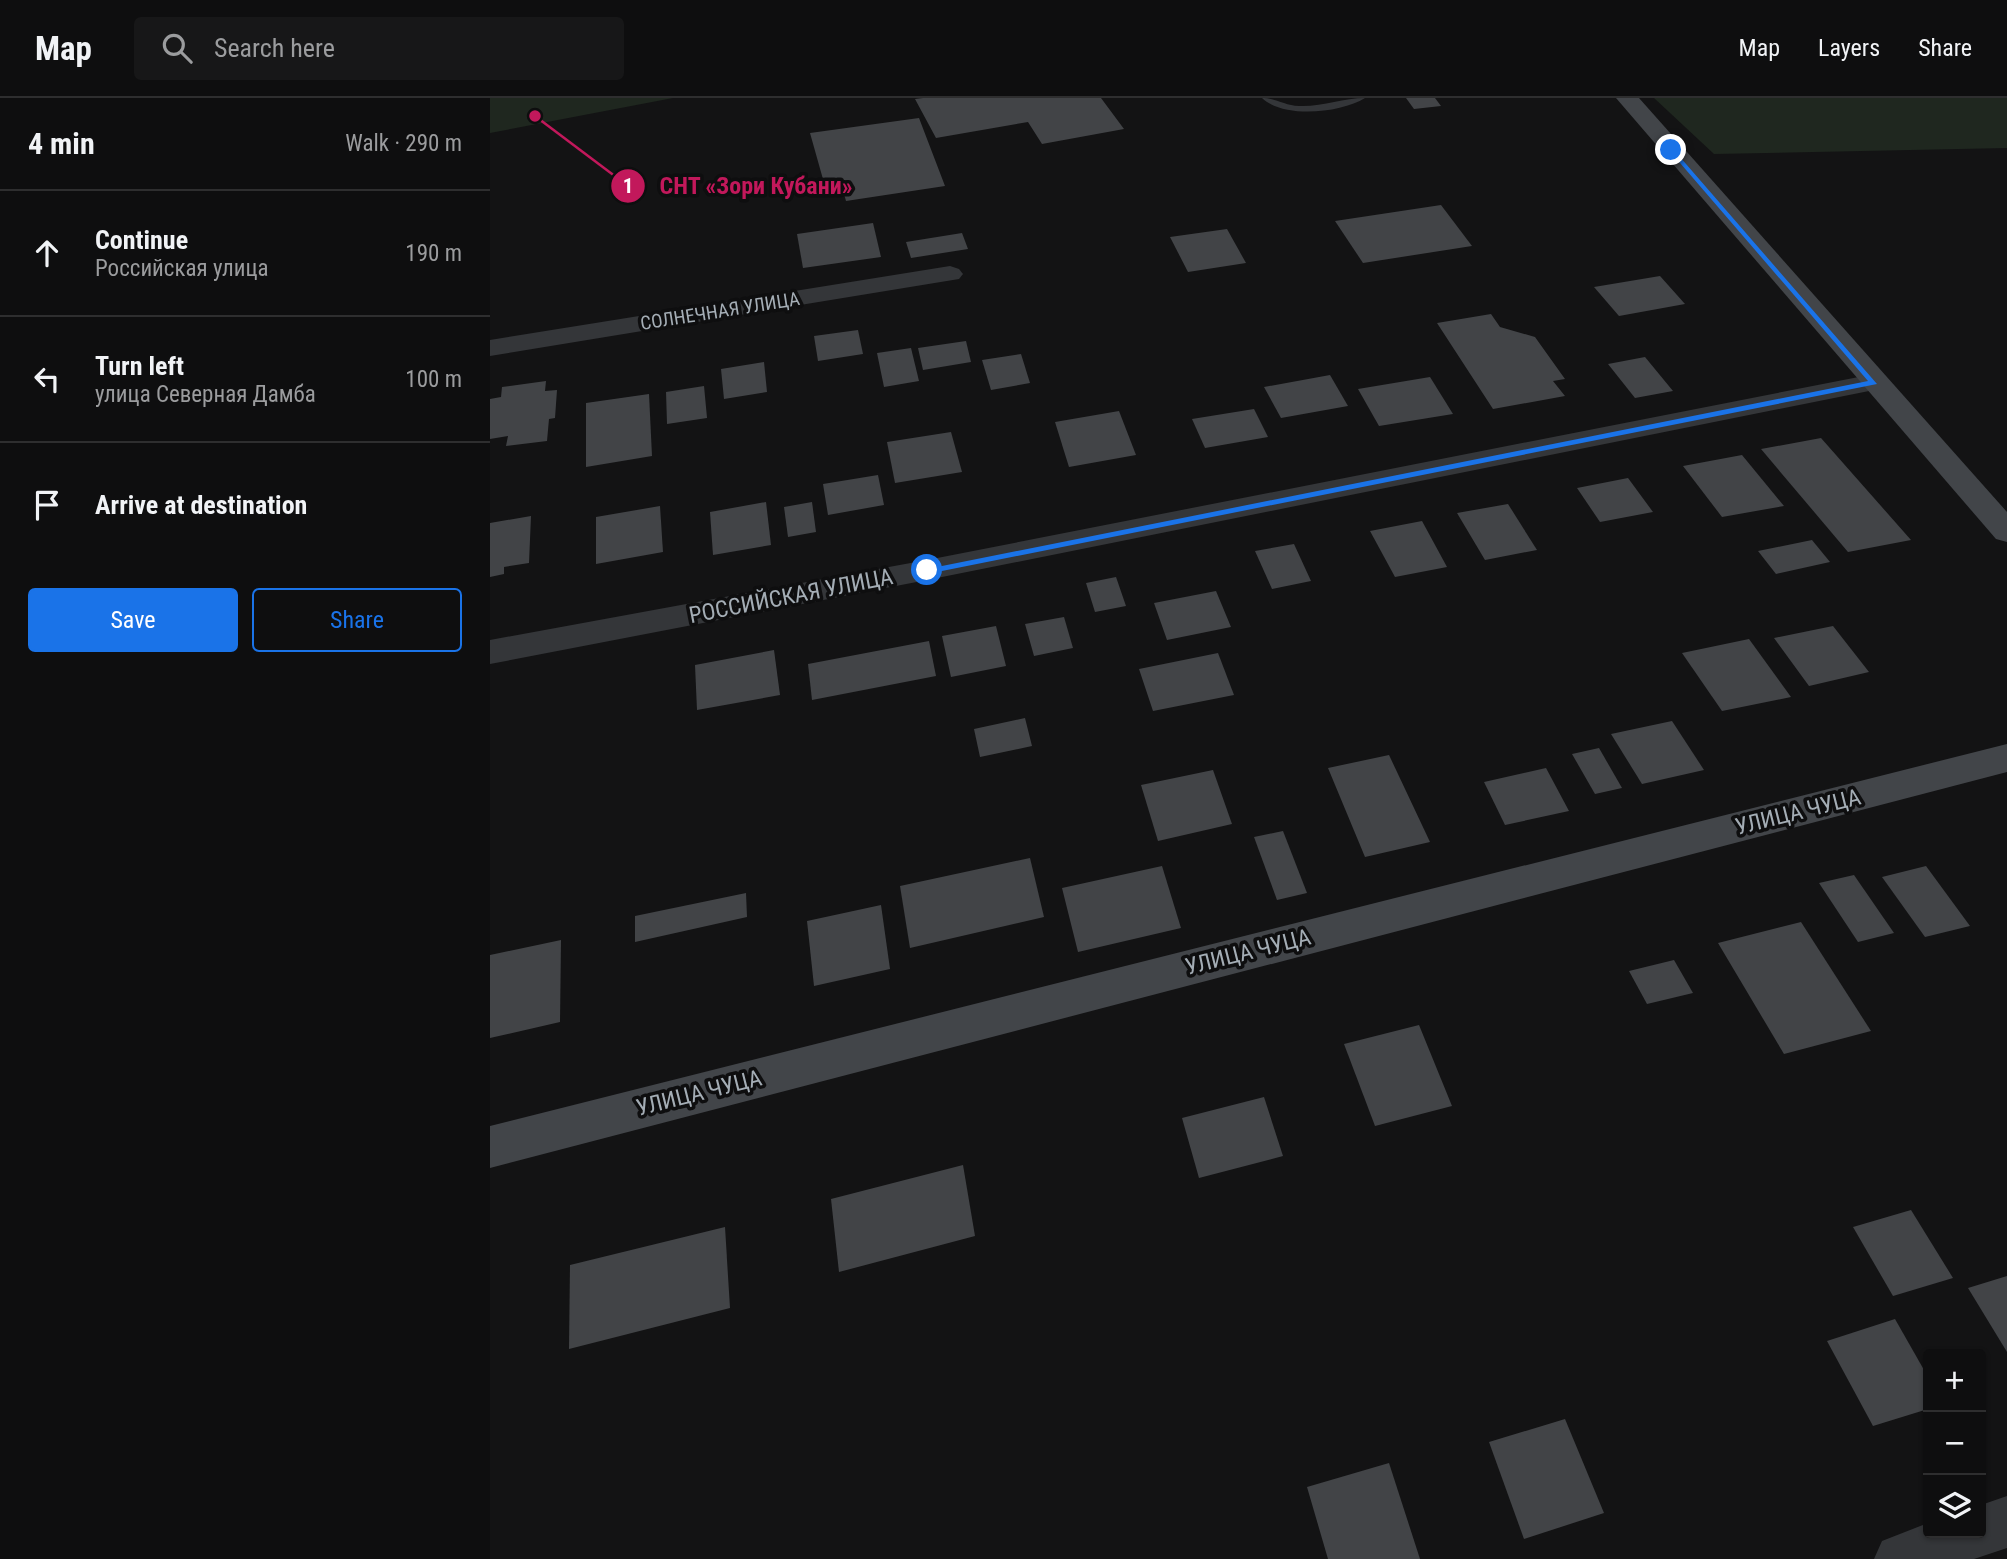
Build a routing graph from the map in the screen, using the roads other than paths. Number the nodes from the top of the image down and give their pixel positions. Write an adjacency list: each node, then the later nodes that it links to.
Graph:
1 (1267, 98): 2 (lane)
2 (1360, 98)
3 (1627, 98): 6 (street)
4 (950, 274): 5 (street, СОЛНЕЧНАЯ УЛИЦА)
5 (490, 348)
6 (1874, 382): 7 (street); 8 (street, РОССИЙСКАЯ УЛИЦА)
7 (2007, 531)
8 (490, 652)
9 (2007, 758): 10 (street, УЛИЦА ЧУЦА)
10 (490, 1146)
11 (2007, 1521): 12 (street)
12 (1986, 1529)
13 (1961, 1538): 14 (street)
14 (1900, 1559)

